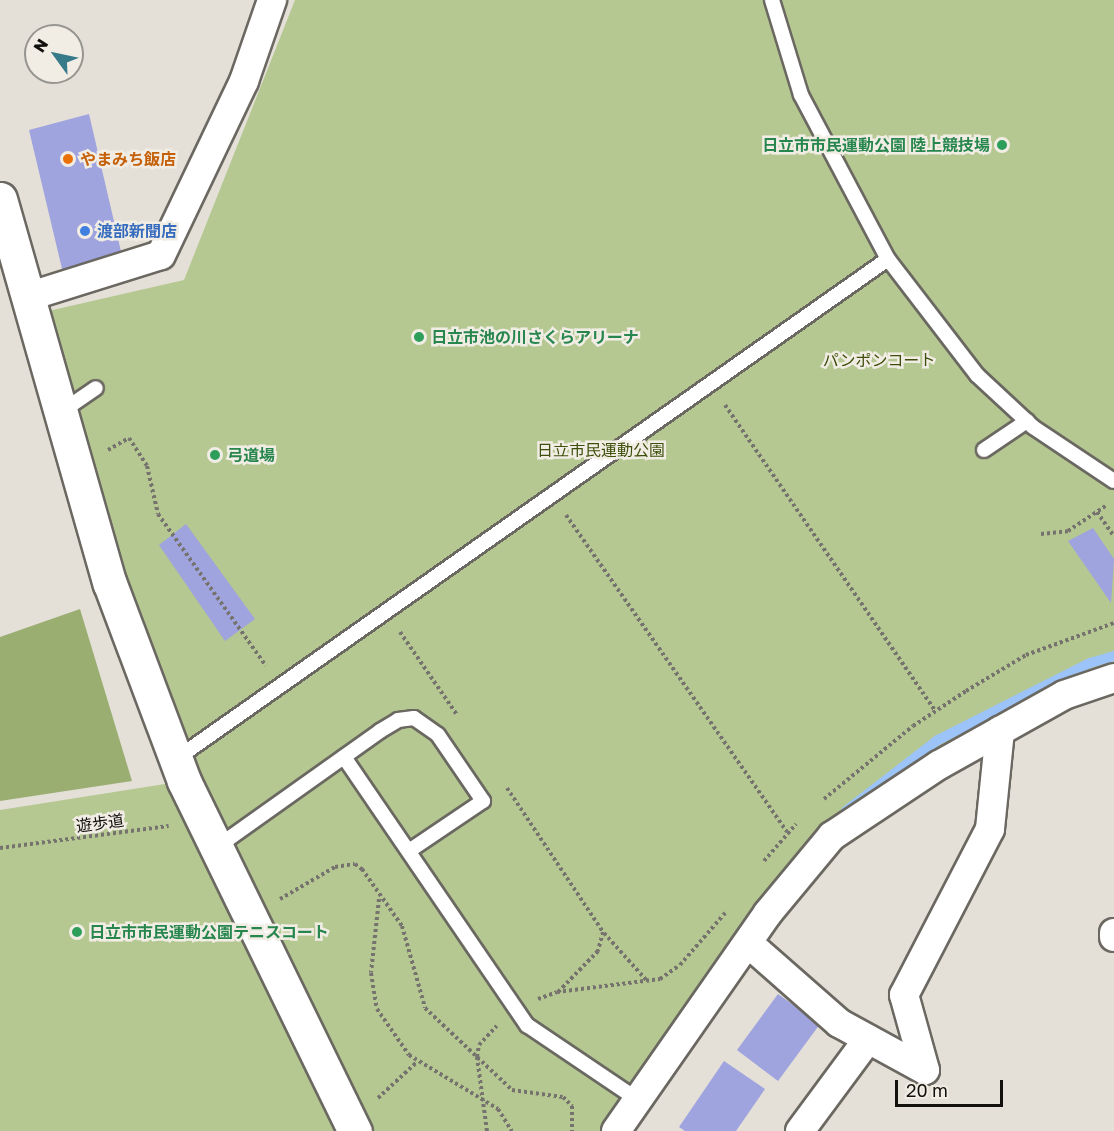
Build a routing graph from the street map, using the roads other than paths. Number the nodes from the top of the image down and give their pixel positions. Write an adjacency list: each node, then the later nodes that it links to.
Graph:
1 (272, 0): 5 (street)
2 (772, 0): 4 (lane)
3 (0, 199): 5 (street)
4 (888, 259): 8 (lane); 14 (lane)
5 (27, 297): 7 (street)
6 (96, 388): 7 (lane)
7 (60, 413): 14 (street)
8 (1027, 421): 9 (lane); 10 (lane)
9 (984, 450)
10 (1114, 481)
11 (1114, 678): 12 (street)
12 (1000, 731): 17 (street); 18 (street)
13 (344, 757): 15 (lane); 16 (lane); 16 (lane)
14 (176, 759): 15 (street)
15 (209, 835): 20 (street)
16 (409, 851): 19 (lane)
17 (748, 943): 18 (street); 19 (street)
18 (868, 1039): 22 (street)
19 (638, 1100): 21 (street)
20 (351, 1123)
21 (616, 1131)
22 (800, 1131)

